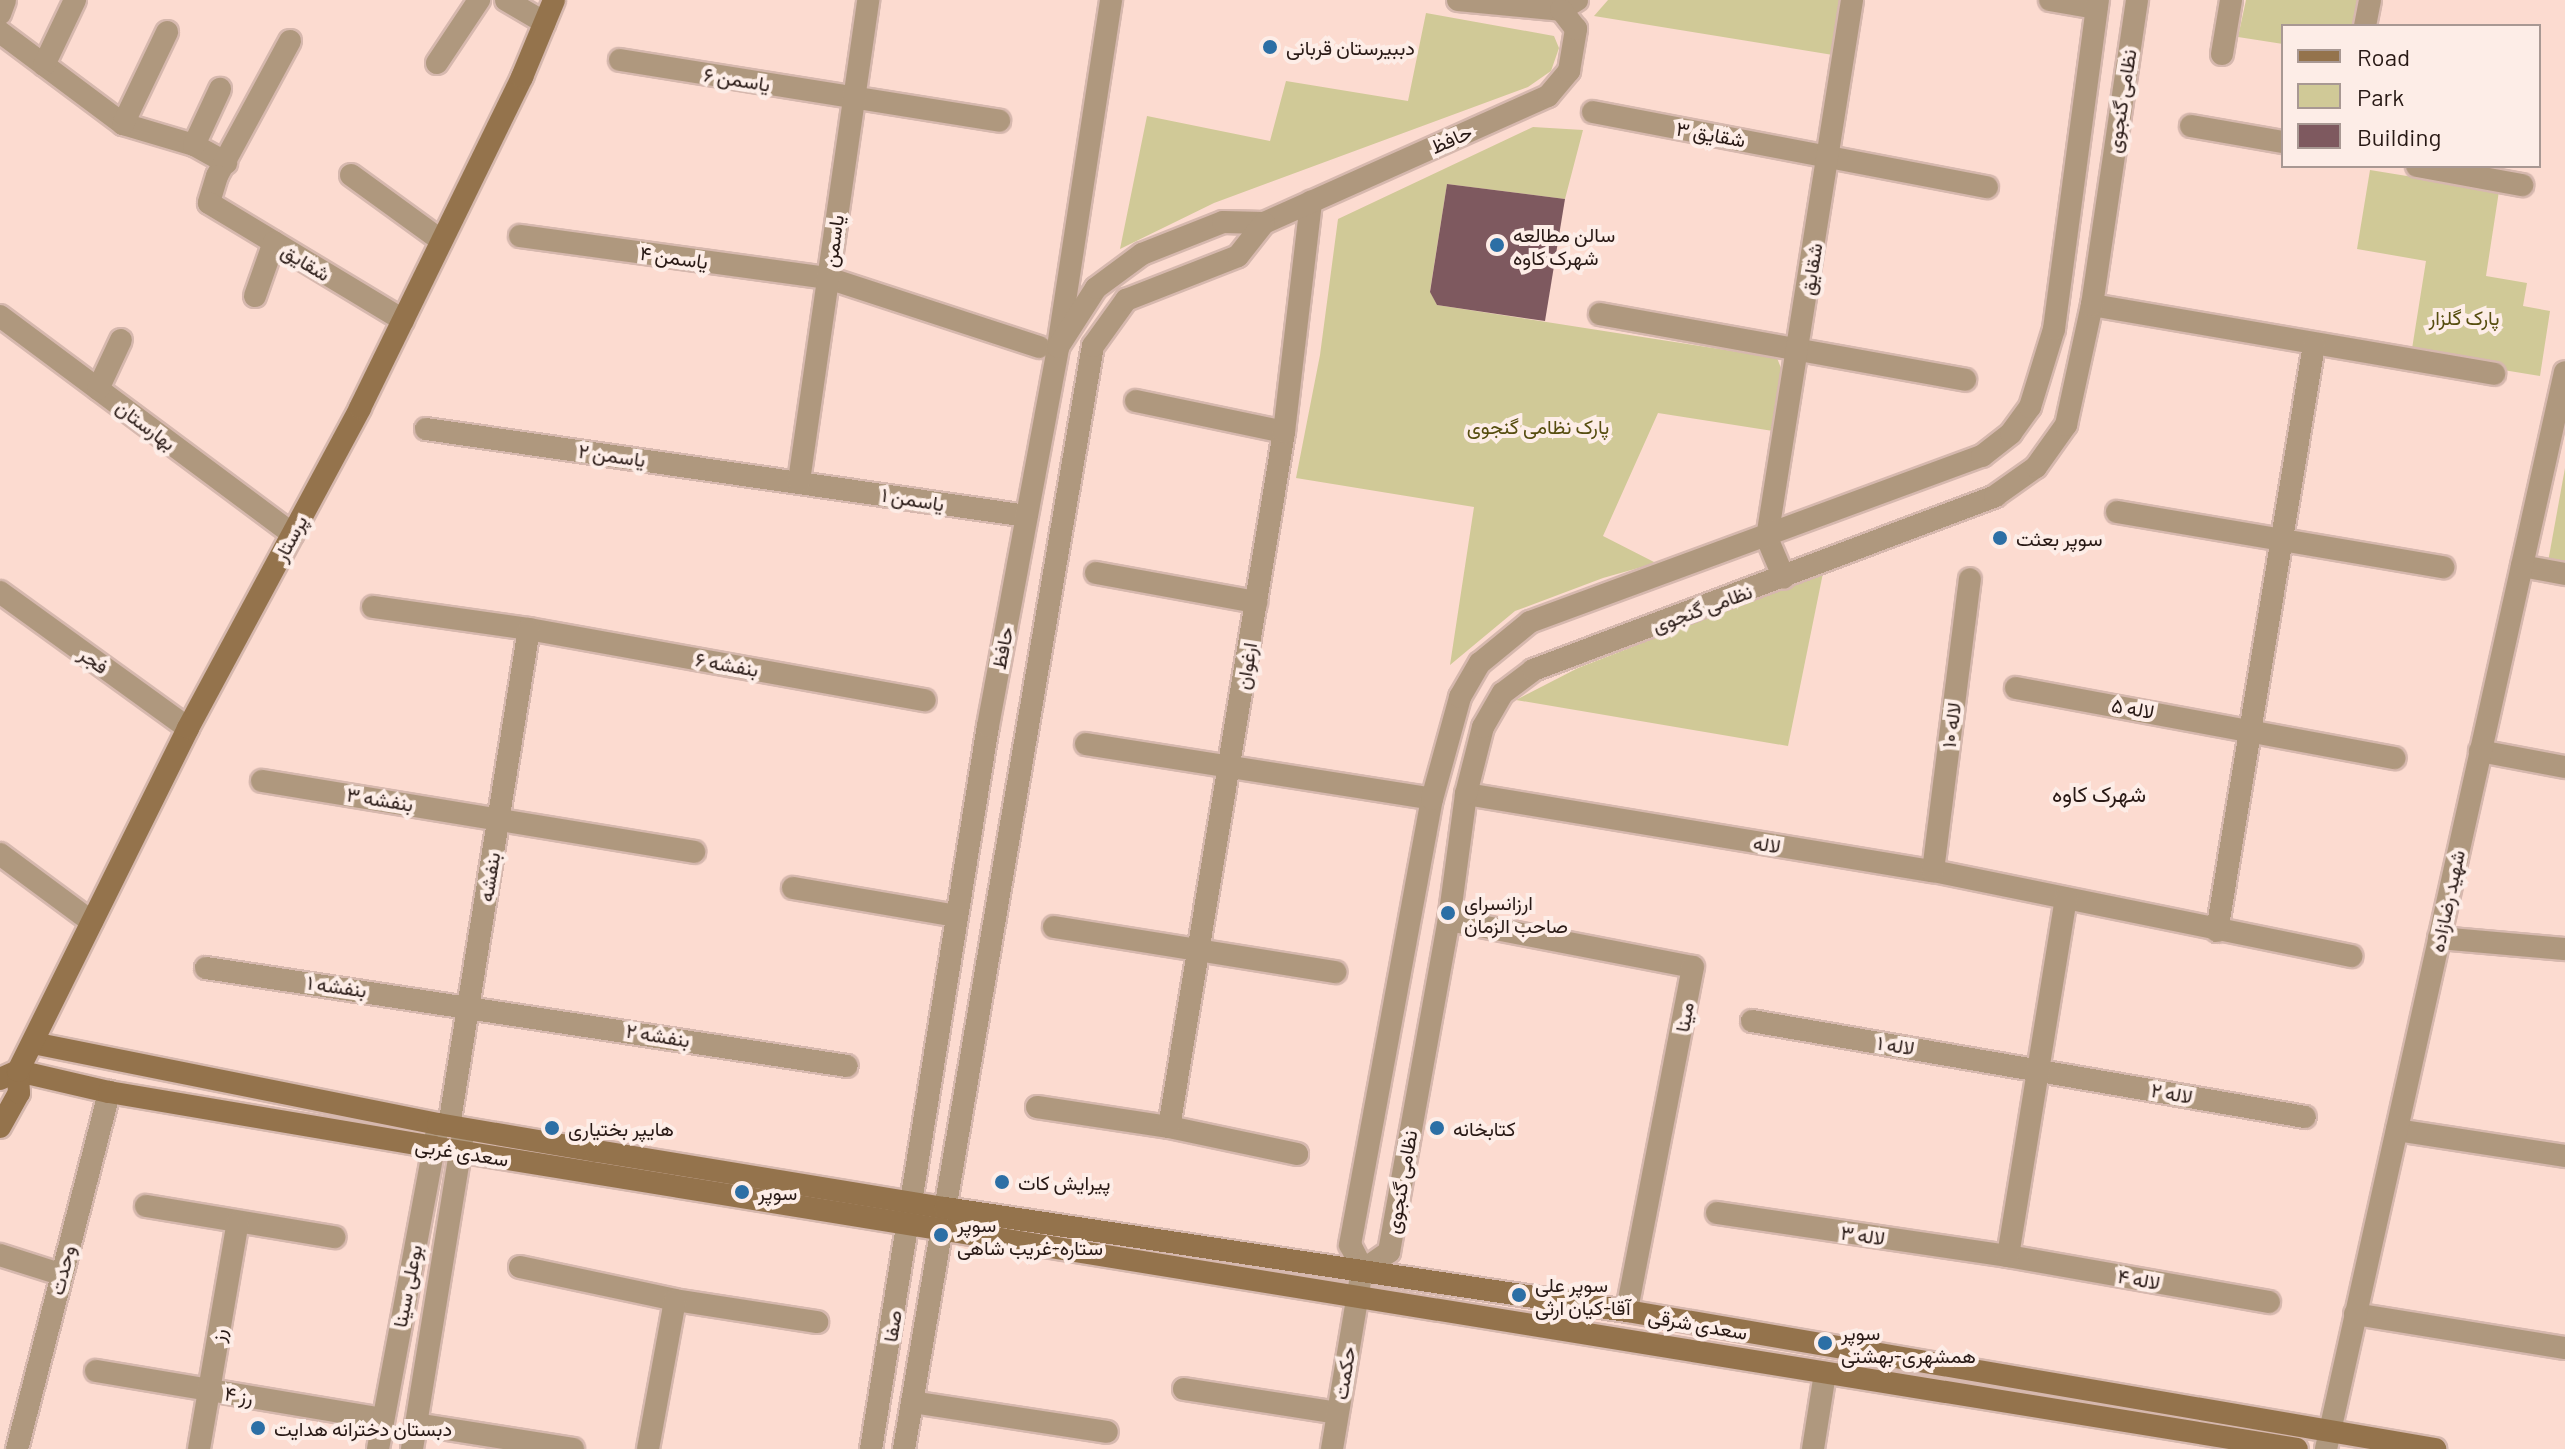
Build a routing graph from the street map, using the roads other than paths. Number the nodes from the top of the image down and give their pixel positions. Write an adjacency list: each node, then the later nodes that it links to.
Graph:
1 (5, 0): 16 (street)
2 (75, 0): 25 (street)
3 (479, 0): 24 (street)
4 (506, 0): 17 (street)
5 (554, 0): 17 (main road, پرستار)
6 (868, 0): 27 (street, یاسمن)
7 (1111, 0): 55 (street)
8 (1458, 0): 15 (street)
9 (1852, 0): 34 (street, شقایق)
10 (2050, 0): 14 (street)
11 (2137, 0): 38 (street, نظامی گنجوی)
12 (2231, 0): 22 (street)
13 (2370, 0): 18 (street)
14 (2097, 4): 36 (street, نظامی گنجوی)
15 (1569, 5): 42 (street, حافظ)
16 (0, 14)
17 (545, 23): 45 (main road, پرستار)
18 (2365, 24)
19 (0, 32): 25 (street)
20 (167, 32): 30 (street)
21 (290, 41): 35 (street)
22 (2222, 54)
23 (620, 60): 27 (street, یاسمن ۶)
24 (437, 63)
25 (44, 65): 30 (street)
26 (220, 89): 33 (street)
27 (854, 98): 29 (street, یاسمن ۶); 47 (street, یاسمن)
28 (1593, 112): 34 (street, شقایق ۳)
29 (999, 121)
30 (123, 124): 33 (street)
31 (2191, 126): 32 (street)
32 (2281, 142)
33 (194, 145): 35 (street)
34 (1829, 156): 41 (street, شقایق ۳); 56 (street, شقایق)
35 (226, 163): 46 (street, شقایق)
36 (2075, 166): 38 (street); 70 (street, نظامی گنجوی)
37 (2428, 168): 40 (street)
38 (2110, 170): 49 (street, نظامی گنجوی)
39 (351, 175): 45 (street)
40 (2522, 185)
41 (1987, 187)
42 (1311, 202): 43 (street, حافظ); 63 (street, ارغوان)
43 (1264, 223): 55 (street, حافظ); 67 (street, حافظ)
44 (520, 236): 47 (street, یاسمن ۴)
45 (442, 241): 52 (main road, پرستار)
46 (274, 242): 48 (street); 52 (street, شقایق)
47 (828, 278): 55 (street, یاسمن ۴); 64 (street, یاسمن)
48 (255, 296)
49 (2092, 305): 54 (street); 75 (street, نظامی گنجوی)
50 (1600, 314): 56 (street)
51 (0, 316): 60 (street, بهارستان)
52 (403, 320): 68 (main road, پرستار)
53 (121, 340): 60 (street)
54 (2314, 345): 58 (street); 69 (street)
55 (1048, 347): 66 (street, حافظ)
56 (1798, 350): 59 (street); 70 (street, شقایق)
57 (2565, 372): 71 (street, شهید رضازاده)
58 (2494, 374)
59 (1965, 380)
60 (98, 389): 68 (street, بهارستان)
61 (1136, 401): 63 (street)
62 (426, 429): 64 (street, یاسمن ۲)
63 (1284, 432): 78 (street, ارغوان)
64 (799, 481): 66 (street, یاسمن ۱)
65 (2117, 512): 69 (street)
66 (1027, 516): 67 (street, یاسمن ۱); 99 (street, حافظ)
67 (1064, 517): 128 (street, حافظ)
68 (293, 534): 83 (main road, پرستار)
69 (2282, 537): 72 (street); 84 (street)
70 (1767, 538): 75 (street); 92 (street, نظامی گنجوی)
71 (2522, 566): 74 (street); 86 (street, شهید رضازاده)
72 (2443, 567)
73 (1096, 573): 78 (street)
74 (2565, 574)
75 (1784, 578): 91 (street, نظامی گنجوی)
76 (1970, 579): 96 (street, لاله ۱۰)
77 (0, 592): 83 (street, فجر)
78 (1256, 602): 88 (street, ارغوان)
79 (373, 607): 80 (street, بنفشه ۶)
80 (529, 629): 82 (street, بنفشه ۶); 93 (street, بنفشه)
81 (2016, 688): 84 (street, لاله ۵)
82 (925, 700)
83 (188, 728): 101 (main road, پرستار)
84 (2250, 728): 87 (street, لاله ۵); 103 (street)
85 (1086, 744): 88 (street)
86 (2480, 751): 89 (street); 104 (street, شهید رضازاده)
87 (2395, 758)
88 (1229, 767): 92 (street); 106 (street, ارغوان)
89 (2565, 767)
90 (262, 781): 93 (street, بنفشه ۳)
91 (1466, 794): 96 (street, لاله); 100 (street, نظامی گنجوی)
92 (1432, 799): 137 (street, نظامی گنجوی)
93 (499, 818): 94 (street, بنفشه ۳); 110 (street, بنفشه)
94 (694, 852)
95 (0, 854): 101 (street)
96 (1933, 871): 98 (street, لاله)
97 (793, 888): 99 (street)
98 (2066, 899): 103 (street, لاله); 114 (street)
99 (957, 916): 126 (street, حافظ)
100 (1449, 920): 137 (street, نظامی گنجوی); 142 (street, مینا)
101 (92, 922): 112 (main road, پرستار)
102 (1054, 927): 106 (street)
103 (2217, 931): 107 (street, لاله)
104 (2439, 938): 105 (street); 121 (street, شهید رضازاده)
105 (2565, 949)
106 (1198, 951): 109 (street); 120 (street, ارغوان)
107 (2351, 956)
108 (206, 968): 110 (street, بنفشه ۱)
109 (1335, 972)
110 (469, 1005): 113 (street, بنفشه ۲); 122 (street, بنفشه)
111 (1752, 1021): 114 (street, لاله ۱)
112 (33, 1043): 115 (main road, پرستار); 122 (main road, سعدی غربی)
113 (847, 1066)
114 (2040, 1069): 118 (street, لاله ۲); 135 (street)
115 (9, 1075): 116 (main road, سعدی غربی); 119 (main road, پرستار)
116 (109, 1092): 123 (main road, سعدی غربی); 138 (street, وحدت)
117 (1037, 1107): 120 (street)
118 (2305, 1117)
119 (0, 1127)
120 (1169, 1127): 124 (street)
121 (2397, 1130): 125 (street); 143 (street, شهید رضازاده)
122 (453, 1132): 123 (main road, سعدی غربی); 126 (main road, سعدی غربی); 131 (main road, سعدی غربی); 153 (street, بوعلی سینا)
123 (433, 1147): 152 (street, بوعلی سینا)
124 (1297, 1154)
125 (2565, 1156)
126 (911, 1203): 128 (main road, سعدی شرقی); 131 (street, صفا)
127 (146, 1206): 130 (street)
128 (945, 1208): 132 (street, صفا); 137 (main road, سعدی شرقی)
129 (1717, 1213): 135 (street, لاله ۳)
130 (238, 1222): 133 (street); 149 (street, رز)
131 (908, 1226): 132 (main road, سعدی شرقی); 162 (street, صفا)
132 (940, 1231): 139 (main road, سعدی شرقی); 150 (street, صفا)
133 (334, 1237)
134 (0, 1255): 138 (street)
135 (2008, 1256): 141 (street, لاله ۴)
136 (520, 1267): 140 (street)
137 (1363, 1270): 139 (street, حکمت); 142 (main road, سعدی شرقی)
138 (60, 1274): 156 (street, وحدت)
139 (1356, 1298): 147 (main road, سعدی شرقی); 151 (street, حکمت)
140 (675, 1300): 144 (street); 161 (street)
141 (2269, 1302)
142 (1627, 1311): 155 (main road, سعدی شرقی)
143 (2355, 1314): 145 (street); 155 (street, شهید رضازاده)
144 (817, 1322)
145 (2565, 1348)
146 (96, 1371): 149 (street, رز ۴)
147 (1825, 1373): 165 (street); 166 (main road, سعدی شرقی)
148 (1184, 1389): 151 (street)
149 (209, 1390): 152 (street, رز ۴); 157 (street, رز)
150 (912, 1402): 154 (street); 163 (street, صفا)
151 (1337, 1413): 164 (street, حکمت)
152 (383, 1419): 153 (street, رز ۴); 158 (street, بوعلی سینا)
153 (416, 1424): 159 (street, بوعلی سینا); 160 (street, رز ۴)
154 (1107, 1432)
155 (2328, 1440): 167 (main road, سعدی شرقی)
156 (17, 1449)
157 (199, 1449)
158 (378, 1449)
159 (412, 1449)
160 (573, 1449)
161 (648, 1449)
162 (871, 1449)
163 (904, 1449)
164 (1332, 1449)
165 (1813, 1449)
166 (2297, 1449)
167 (2435, 1449)

